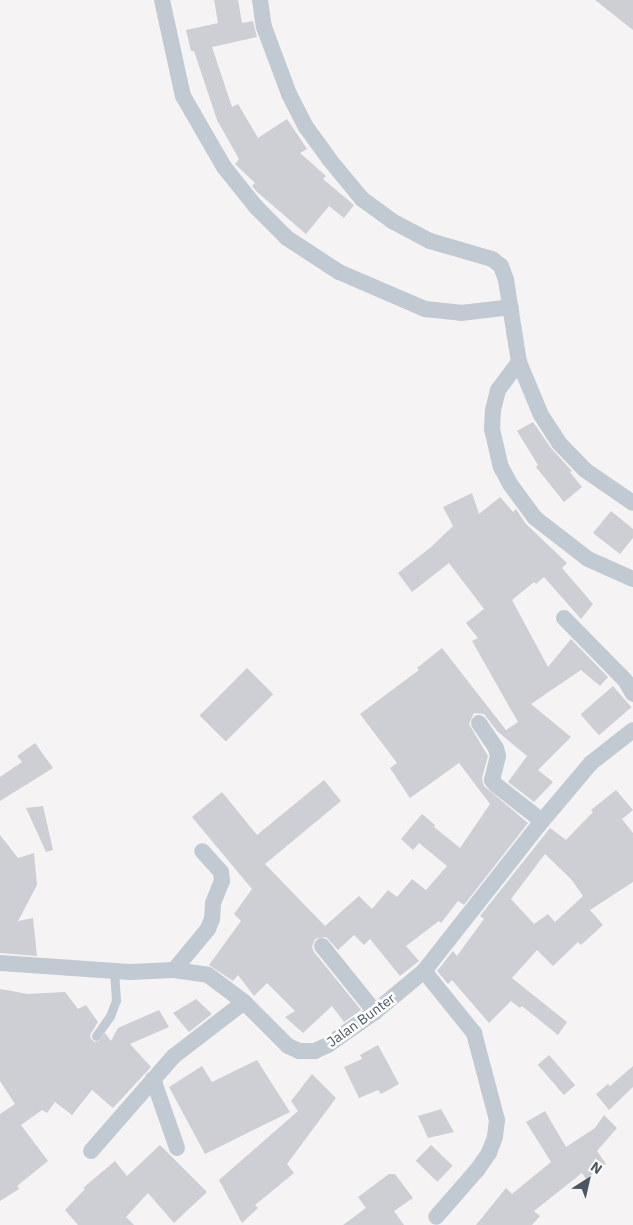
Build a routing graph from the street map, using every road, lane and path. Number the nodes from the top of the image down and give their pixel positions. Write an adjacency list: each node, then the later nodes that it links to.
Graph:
1 (162, 0): 3 (street)
2 (260, 0): 3 (street)
3 (511, 307): 4 (street)
4 (519, 362): 5 (street); 6 (street)
5 (633, 503)
6 (633, 579)
7 (564, 618): 8 (street)
8 (633, 694)
9 (479, 723): 11 (street)
10 (633, 730): 11 (street, Jalan Bunter)
11 (542, 822): 17 (street, Jalan Bunter)
12 (202, 851): 16 (street)
13 (322, 946): 19 (street)
14 (0, 963): 15 (street, Jalan Bunter)
15 (114, 970): 16 (street, Jalan Bunter); 20 (lane)
16 (174, 970): 18 (street, Jalan Bunter)
17 (424, 971): 19 (street, Jalan Bunter); 24 (street)
18 (244, 1002): 19 (street, Jalan Bunter); 21 (street)
19 (375, 1012)
20 (96, 1036)
21 (153, 1079): 22 (street); 23 (street)
22 (177, 1148)
23 (90, 1151)
24 (436, 1217)

